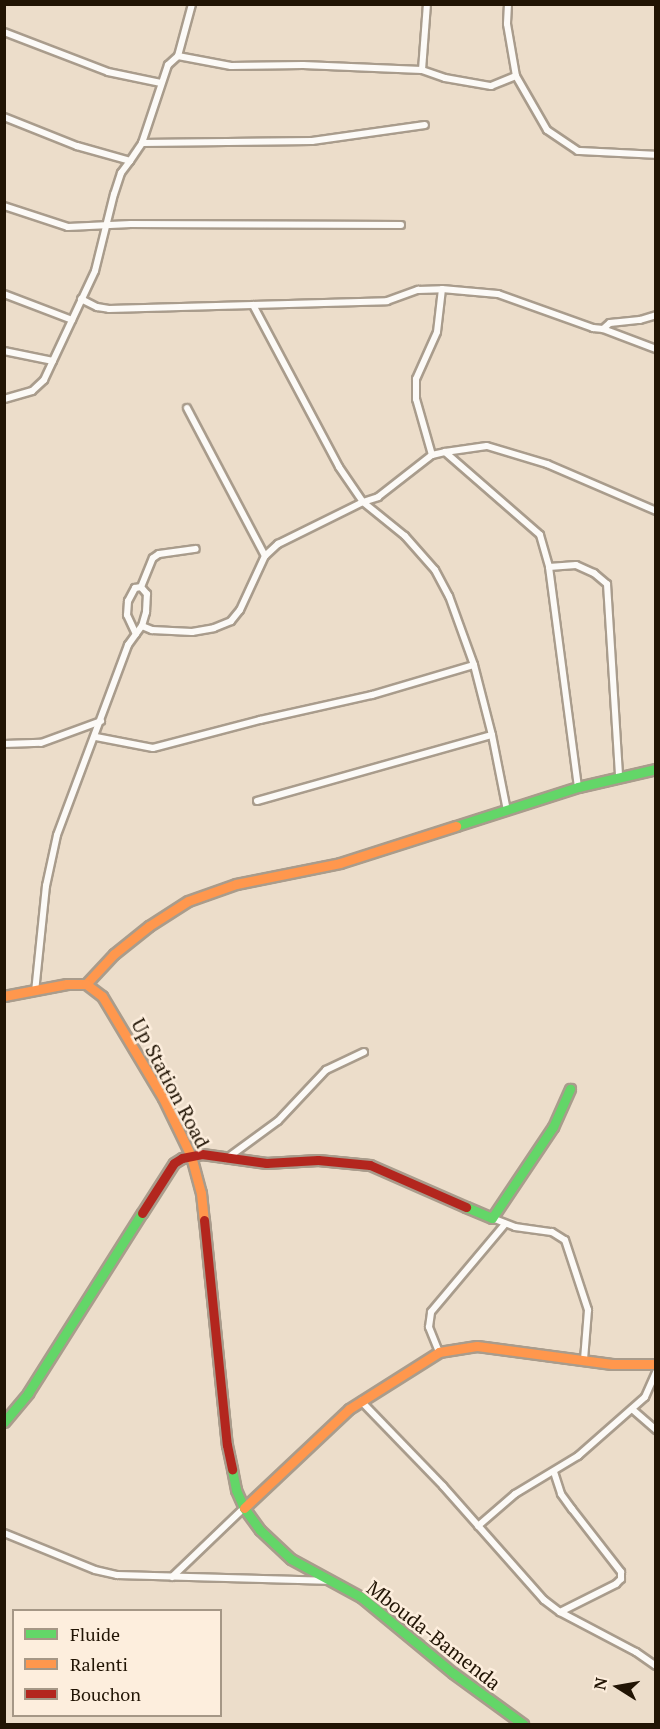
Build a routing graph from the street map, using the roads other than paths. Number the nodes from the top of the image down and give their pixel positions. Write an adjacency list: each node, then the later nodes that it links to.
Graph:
1 (192, 4): 5 (street)
2 (427, 4): 6 (street)
3 (508, 4): 7 (street)
4 (4, 32): 8 (street)
5 (178, 56): 6 (street); 8 (street)
6 (422, 70): 7 (street)
7 (516, 76): 12 (street)
8 (161, 83): 11 (street)
9 (4, 117): 13 (street)
10 (425, 125): 11 (street)
11 (142, 143): 13 (street)
12 (655, 155)
13 (130, 161): 16 (street)
14 (4, 206): 16 (street)
15 (401, 225): 16 (street)
16 (106, 227): 19 (street)
17 (442, 289): 20 (street); 23 (street); 30 (street)
18 (4, 294): 22 (street)
19 (81, 298): 20 (street); 22 (street)
20 (254, 305): 31 (street)
21 (656, 315): 23 (street)
22 (72, 320): 26 (street)
23 (603, 329): 24 (street)
24 (656, 349)
25 (4, 351): 26 (street)
26 (53, 361): 27 (street)
27 (4, 399)
28 (186, 408): 34 (street)
29 (445, 452): 30 (street); 32 (street); 35 (street)
30 (432, 455): 31 (street)
31 (363, 502): 34 (street); 39 (street)
32 (656, 511)
33 (196, 549): 36 (street)
34 (265, 556): 37 (street)
35 (549, 567): 45 (street); 46 (street)
36 (141, 587): 37 (street); 38 (street)
37 (142, 626): 38 (street)
38 (136, 634): 40 (street)
39 (474, 665): 41 (street); 42 (street)
40 (101, 721): 42 (street); 43 (street)
41 (492, 735): 47 (street); 48 (street)
42 (96, 736): 50 (street)
43 (4, 744)
44 (656, 769): 45 (main road)
45 (619, 776): 46 (main road)
46 (578, 787): 48 (main road)
47 (257, 801)
48 (507, 811): 49 (main road)
49 (86, 984): 50 (main road); 54 (main road, Up Station Road)
50 (35, 992): 51 (main road)
51 (4, 996)
52 (364, 1052): 55 (street)
53 (570, 1089): 56 (main road)
54 (191, 1156): 55 (main road); 58 (main road, Up Station Road); 65 (main road)
55 (226, 1159): 56 (main road)
56 (492, 1218): 57 (street)
57 (505, 1224): 59 (street); 60 (street)
58 (212, 1292): 68 (main road, Mbouda-Bamenda)
59 (439, 1352): 60 (main road); 63 (main road)
60 (584, 1360): 61 (main road)
61 (656, 1364)
62 (656, 1372): 64 (street)
63 (361, 1401): 68 (main road); 69 (street)
64 (632, 1409): 66 (street); 67 (street)
65 (4, 1422)
66 (656, 1430)
67 (554, 1472): 69 (street); 73 (street)
68 (244, 1508): 71 (street); 72 (main road, Mbouda-Bamenda)
69 (478, 1526): 73 (street)
70 (4, 1533): 71 (street)
71 (172, 1577): 72 (street)
72 (327, 1581): 75 (main road, Mbouda-Bamenda)
73 (560, 1611): 74 (street)
74 (656, 1666)
75 (523, 1725)

